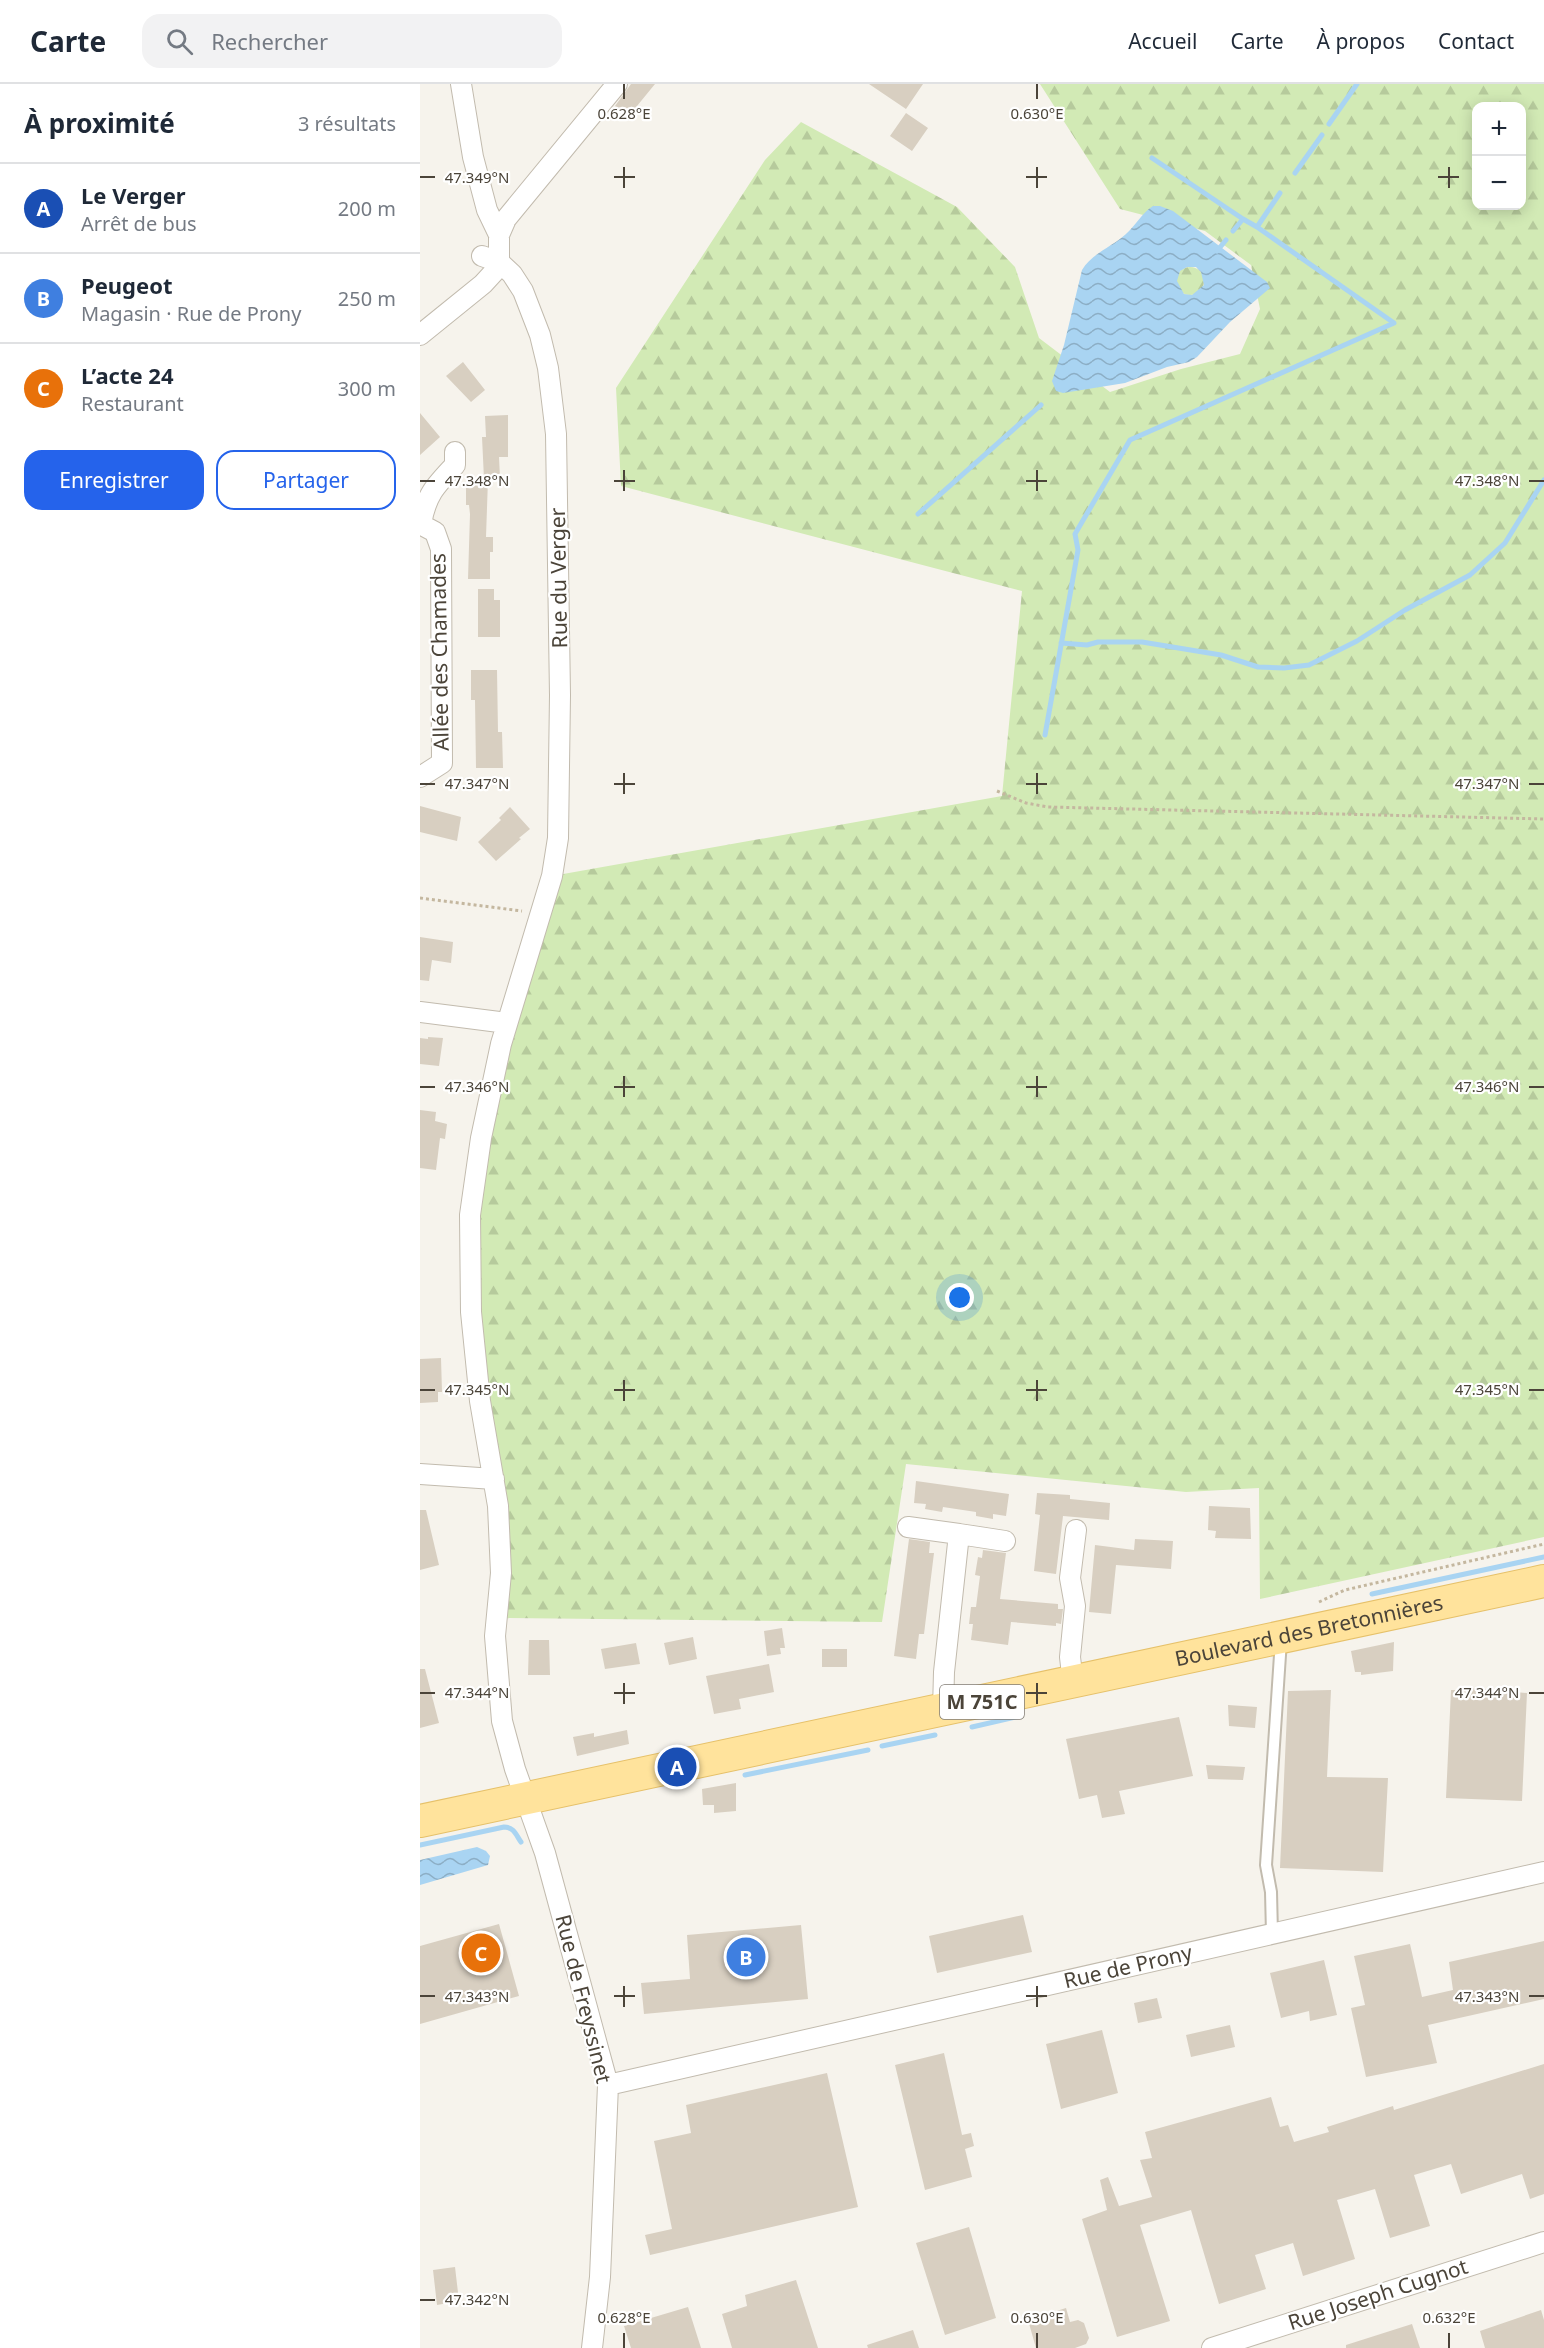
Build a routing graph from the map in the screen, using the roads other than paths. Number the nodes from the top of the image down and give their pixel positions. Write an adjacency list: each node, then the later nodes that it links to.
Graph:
1 (461, 84): 4 (street)
2 (617, 84): 3 (street)
3 (521, 201): 4 (street); 5 (street)
4 (488, 210): 5 (street); 6 (street)
5 (499, 235): 6 (street)
6 (491, 259): 7 (street); 12 (street, Rue du Verger)
7 (420, 335)
8 (455, 452): 9 (street, Allée des Chamades)
9 (421, 524): 10 (street, Allée des Chamades)
10 (420, 777)
11 (420, 1012): 12 (street)
12 (507, 1023): 14 (street, Rue du Verger)
13 (420, 1474): 14 (street)
14 (494, 1479): 23 (street, Rue de Freyssinet)
15 (908, 1527): 17 (street)
16 (1076, 1530): 21 (street)
17 (959, 1534): 18 (street); 22 (street)
18 (1005, 1541)
19 (1544, 1581): 20 (main road, Boulevard des Bretonnières / M 751C)
20 (1282, 1637): 21 (main road, Boulevard des Bretonnières / M 751C); 26 (lane)
21 (1073, 1683): 22 (main road, Boulevard des Bretonnières / M 751C)
22 (943, 1710): 23 (main road, Boulevard des Bretonnières / M 751C)
23 (527, 1799): 24 (main road, Boulevard des Bretonnières / M 751C); 27 (street, Rue de Freyssinet)
24 (420, 1821)
25 (1544, 1872): 26 (street, Rue de Prony)
26 (1272, 1934): 27 (street, Rue de Prony)
27 (608, 2085): 29 (street, Rue de Freyssinet)
28 (1544, 2242): 30 (street, Rue Joseph Cugnot)
29 (592, 2348)
30 (1212, 2348)

